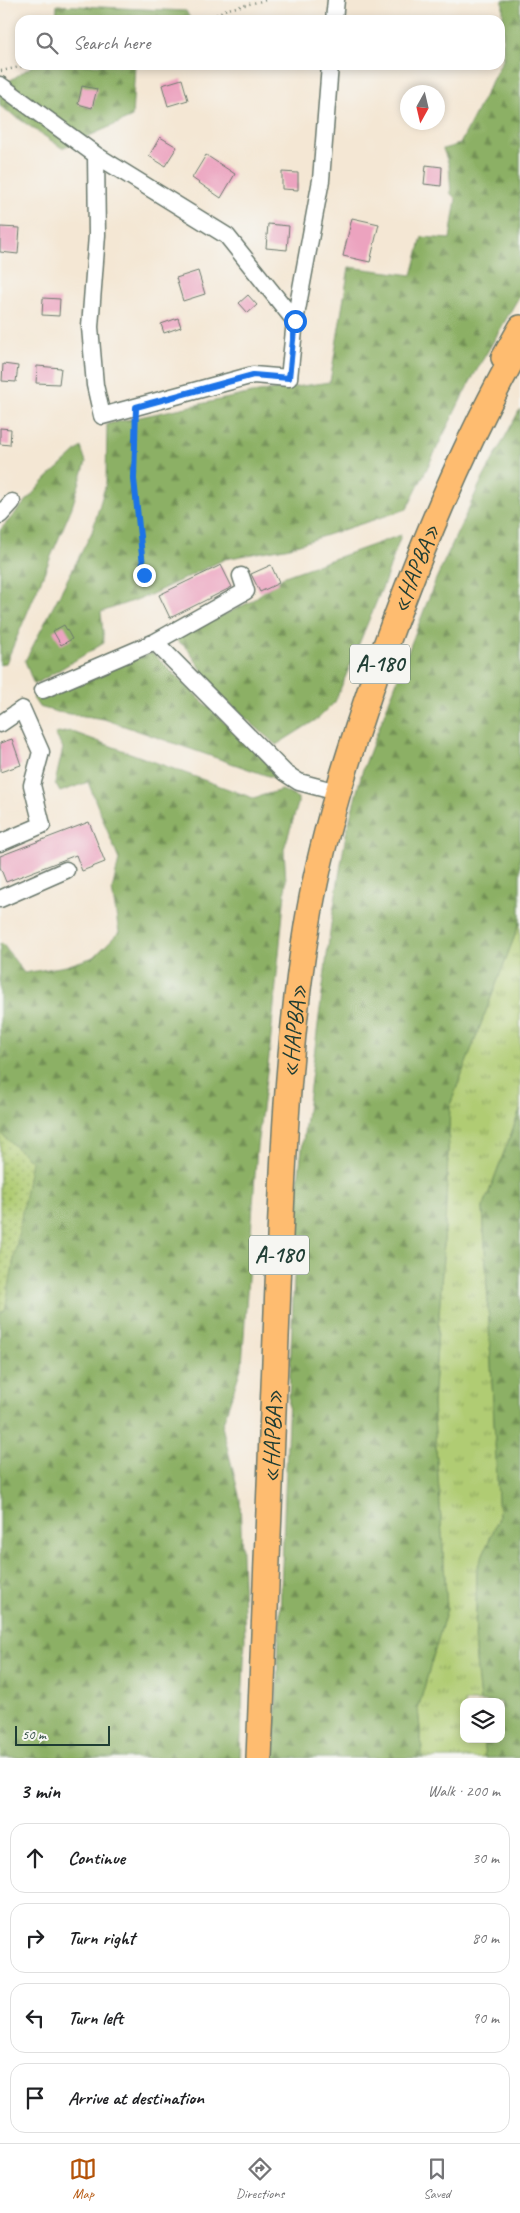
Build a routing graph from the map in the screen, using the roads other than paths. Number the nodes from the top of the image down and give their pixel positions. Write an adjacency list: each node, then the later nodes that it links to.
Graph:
1 (336, 0): 2 (street)
2 (334, 15)
3 (330, 70): 6 (street)
4 (0, 85): 5 (street)
5 (96, 155): 6 (street); 6 (street)
6 (295, 321)
7 (520, 326): 13 (main road)
8 (520, 345): 11 (highway, «НАРВА» / А-180)
9 (520, 362): 11 (highway)
10 (12, 502): 12 (street)
11 (441, 505): 13 (highway, «НАРВА» / А-180)
12 (0, 515)
13 (427, 538): 18 (highway, «НАРВА» / А-180)
14 (241, 576): 15 (street)
15 (155, 642): 16 (street); 18 (street)
16 (43, 690)
17 (0, 724): 19 (street)
18 (337, 792): 22 (highway, «НАРВА» / А-180)
19 (0, 844)
20 (66, 870): 21 (street)
21 (0, 899)
22 (258, 1758)

